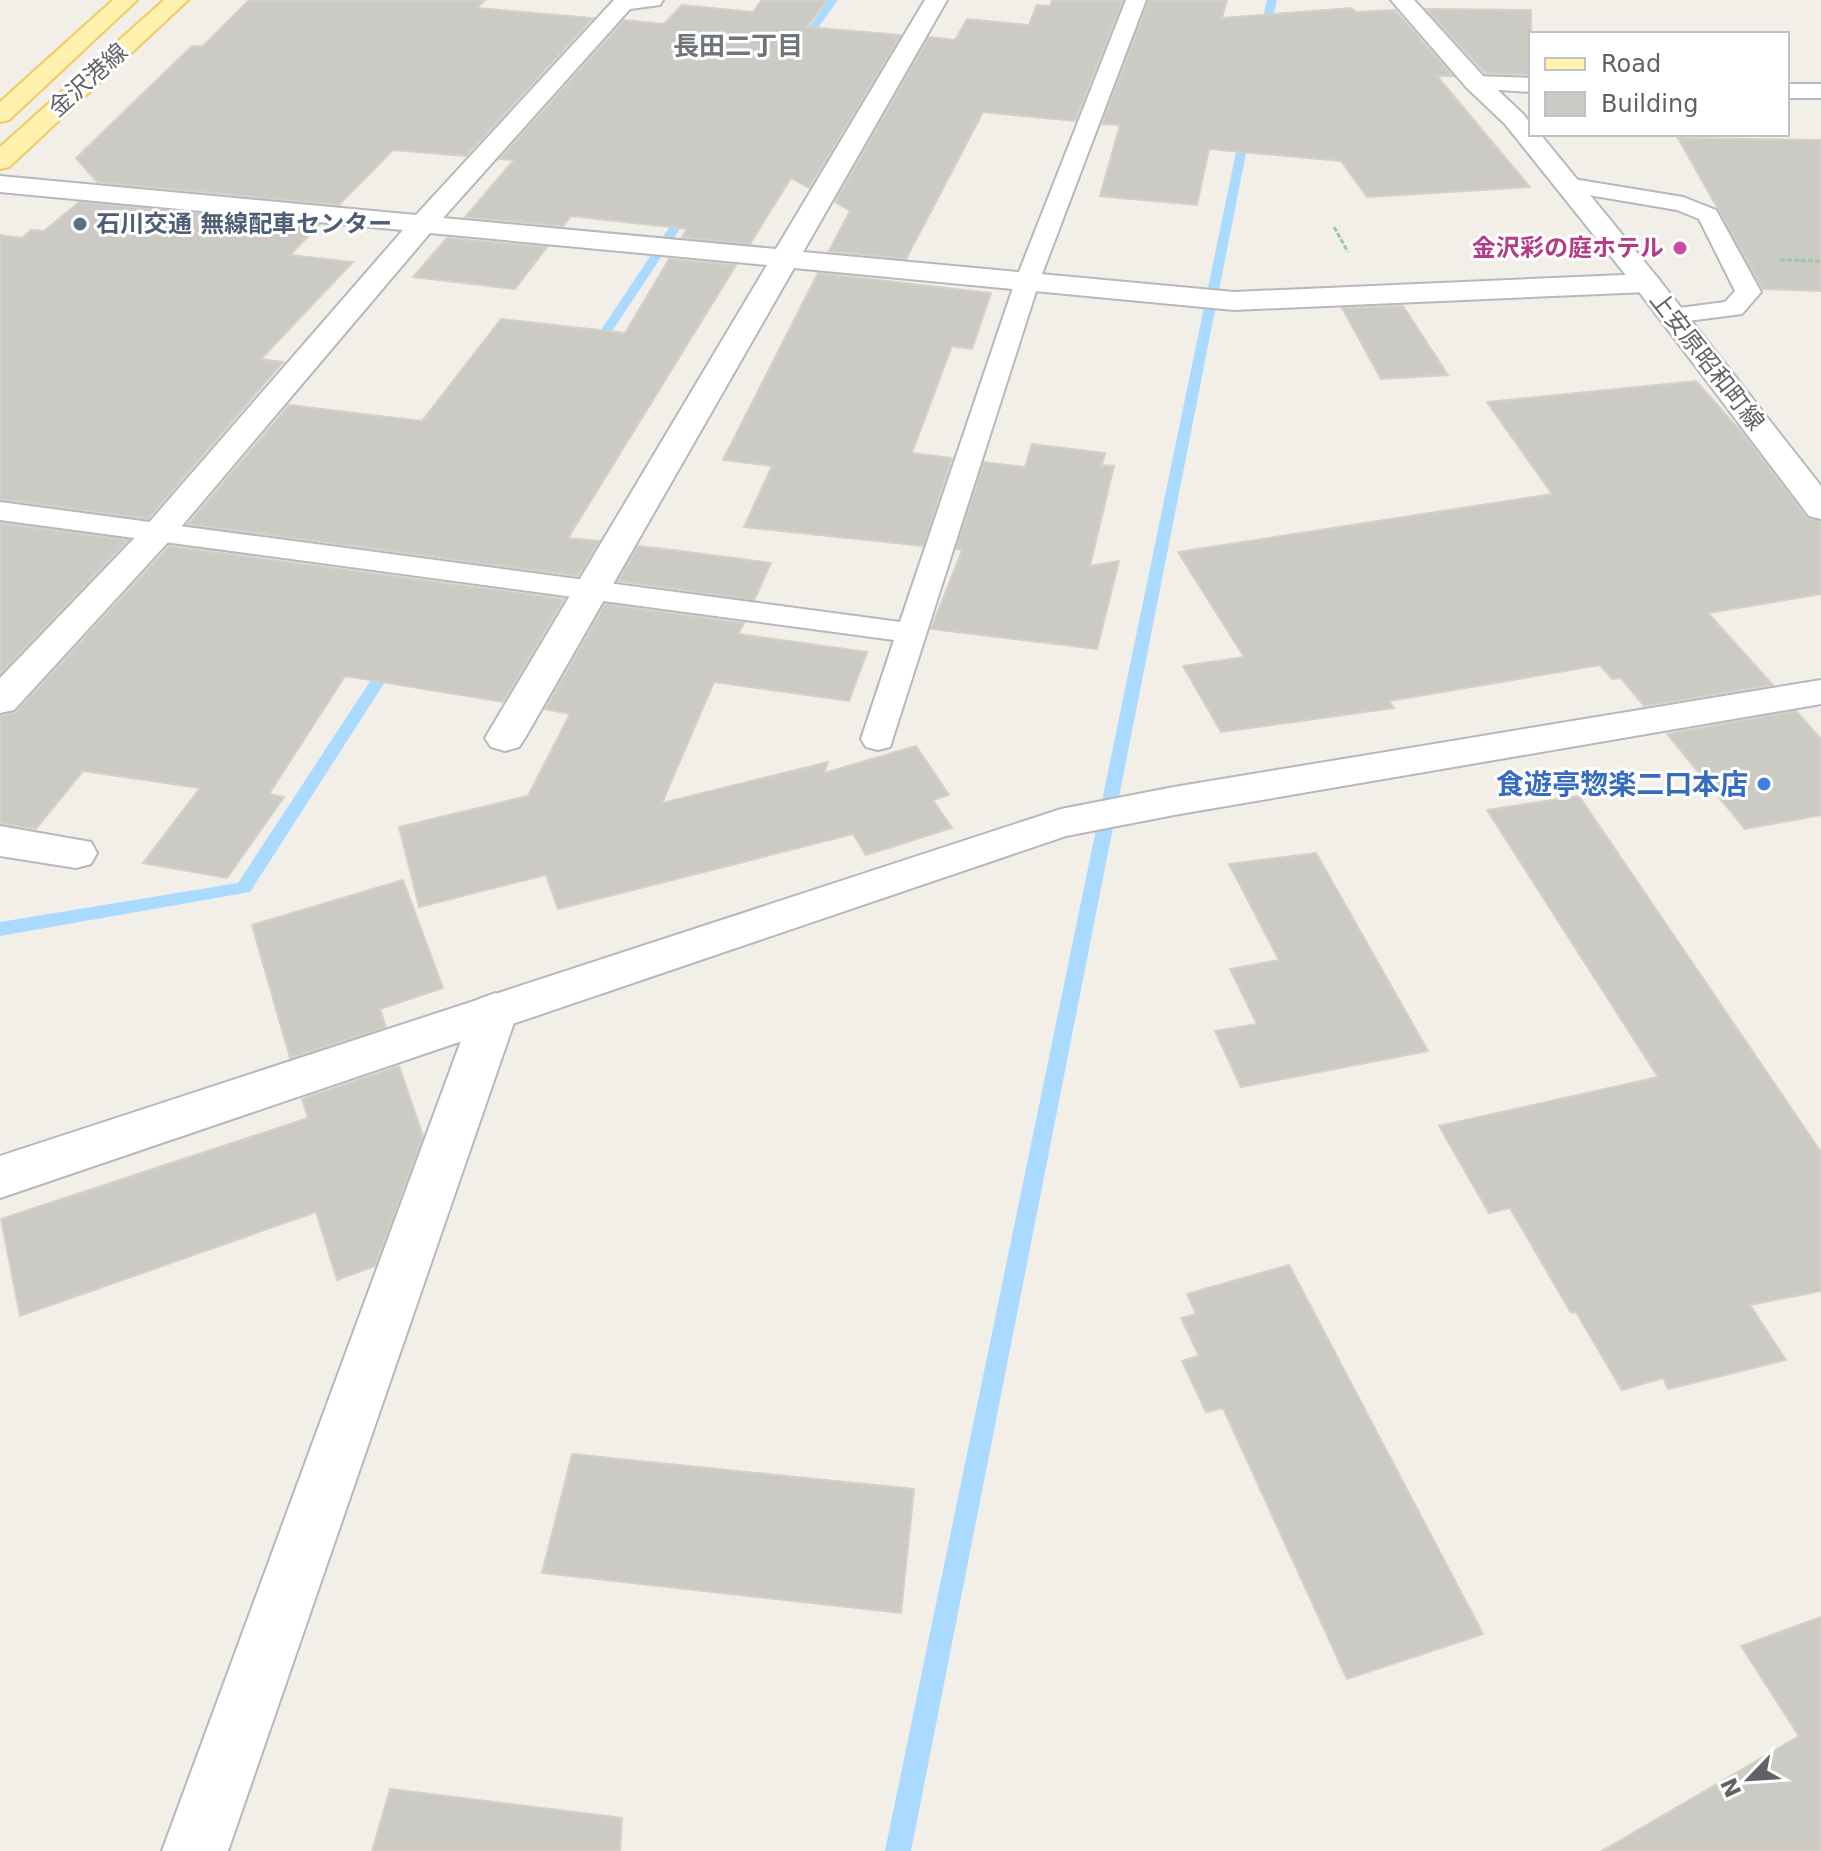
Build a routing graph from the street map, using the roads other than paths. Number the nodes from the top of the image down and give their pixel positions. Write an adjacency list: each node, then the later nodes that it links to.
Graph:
1 (126, 0): 11 (main road, 金沢港線)
2 (177, 0): 12 (main road, 金沢港線)
3 (936, 0): 16 (street)
4 (1136, 0): 17 (lane)
5 (1402, 0): 7 (street, 上安原昭和町線)
6 (625, 1): 15 (street)
7 (1476, 83): 8 (street); 14 (street, 上安原昭和町線)
8 (1529, 85)
9 (1789, 91): 10 (street)
10 (1821, 91)
11 (0, 115)
12 (0, 161)
13 (0, 184): 15 (street)
14 (1567, 185): 18 (street, 上安原昭和町線); 19 (lane)
15 (423, 224): 16 (street); 22 (street)
16 (785, 259): 17 (street); 23 (street)
17 (1027, 282): 18 (street); 24 (lane)
18 (1647, 283): 19 (street, 上安原昭和町線)
19 (1672, 315): 20 (street, 上安原昭和町線)
20 (1821, 509)
21 (0, 511): 22 (lane)
22 (158, 533): 23 (lane); 25 (street)
23 (592, 590): 24 (lane); 27 (street)
24 (912, 633): 28 (lane)
25 (8, 681)
26 (1821, 692): 31 (street)
27 (505, 738)
28 (878, 739)
29 (0, 841): 30 (street)
30 (76, 853)
31 (495, 1011): 32 (street); 33 (street)
32 (0, 1177)
33 (195, 1851)

